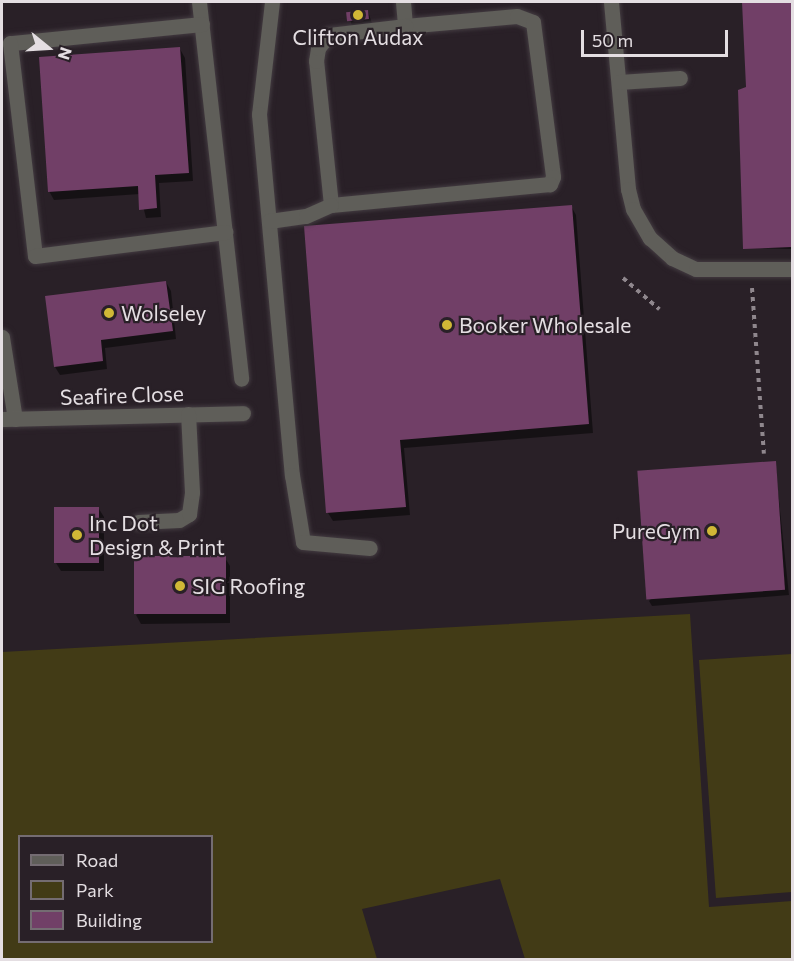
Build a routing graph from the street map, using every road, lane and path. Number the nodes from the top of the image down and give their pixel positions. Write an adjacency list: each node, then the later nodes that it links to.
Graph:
1 (200, 2): 5 (street)
2 (272, 2): 10 (street)
3 (403, 2): 6 (street)
4 (611, 2): 8 (street)
5 (202, 24): 11 (street); 11 (street)
6 (405, 26): 9 (street); 9 (street)
7 (680, 78): 8 (street)
8 (619, 82): 12 (street)
9 (331, 205): 10 (street)
10 (269, 221): 23 (street)
11 (225, 232): 17 (street)
12 (792, 269)
13 (623, 278): 15 (path)
14 (752, 288): 21 (path)
15 (659, 309)
16 (2, 336): 20 (street)
17 (241, 379)
18 (243, 413): 19 (street, Seafire Close)
19 (188, 414): 20 (street, Seafire Close); 22 (street)
20 (8, 419)
21 (764, 454)
22 (138, 522)
23 (370, 548)

